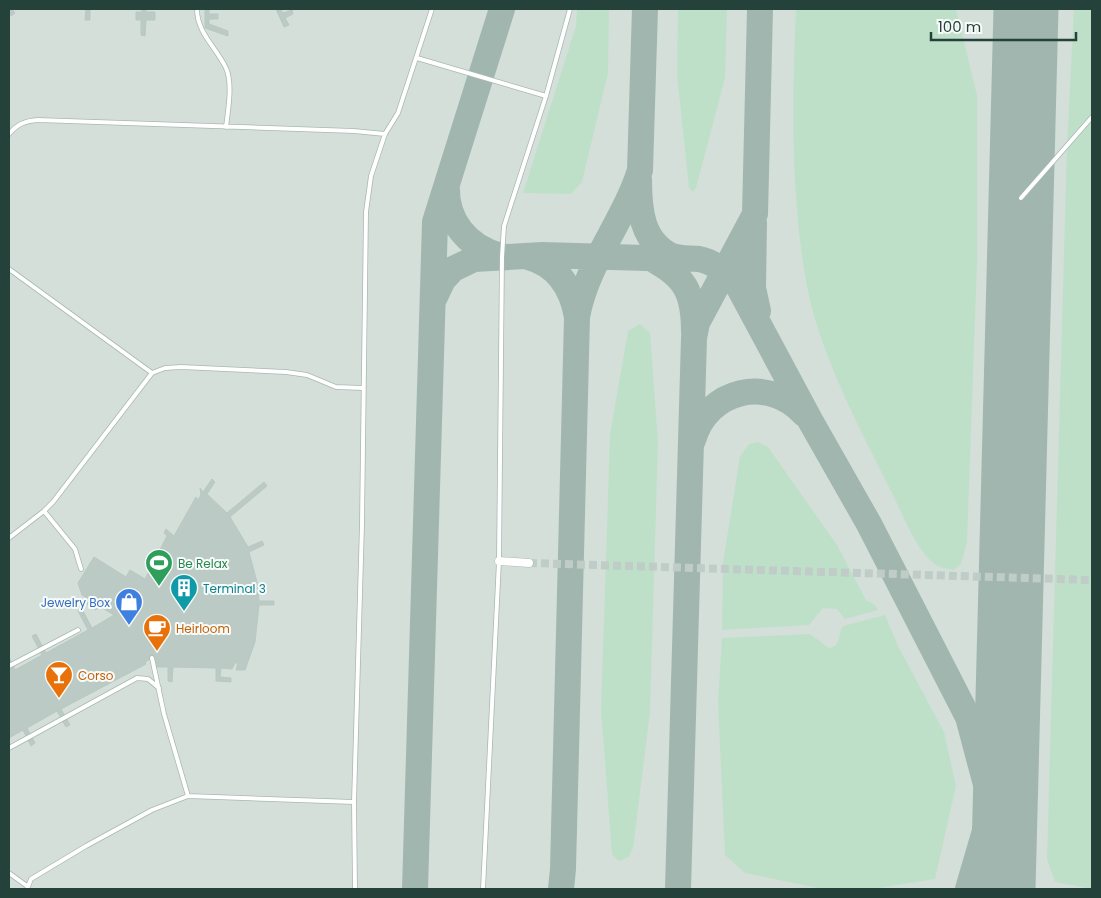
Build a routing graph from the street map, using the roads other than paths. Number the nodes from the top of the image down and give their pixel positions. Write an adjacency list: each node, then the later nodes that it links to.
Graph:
1 (197, 9): 7 (lane)
2 (432, 9): 4 (lane)
3 (570, 9): 5 (lane)
4 (417, 58): 5 (lane); 9 (lane)
5 (546, 96): 16 (lane)
6 (1092, 117): 10 (lane)
7 (226, 127): 8 (lane); 9 (lane)
8 (9, 134)
9 (384, 134): 13 (lane)
10 (1021, 198)
11 (9, 269): 12 (lane)
12 (152, 372): 13 (lane); 14 (lane)
13 (363, 388): 25 (lane)
14 (44, 511): 15 (lane); 18 (lane)
15 (9, 538)
16 (498, 561): 17 (street); 29 (lane)
17 (529, 563)
18 (81, 570)
19 (78, 630): 21 (lane)
20 (152, 658): 22 (lane)
21 (9, 666)
22 (159, 688): 23 (lane); 24 (lane)
23 (9, 748)
24 (188, 796): 25 (lane); 27 (lane)
25 (354, 802): 28 (lane)
26 (9, 874): 27 (lane)
27 (27, 888)
28 (355, 889)
29 (483, 889)

